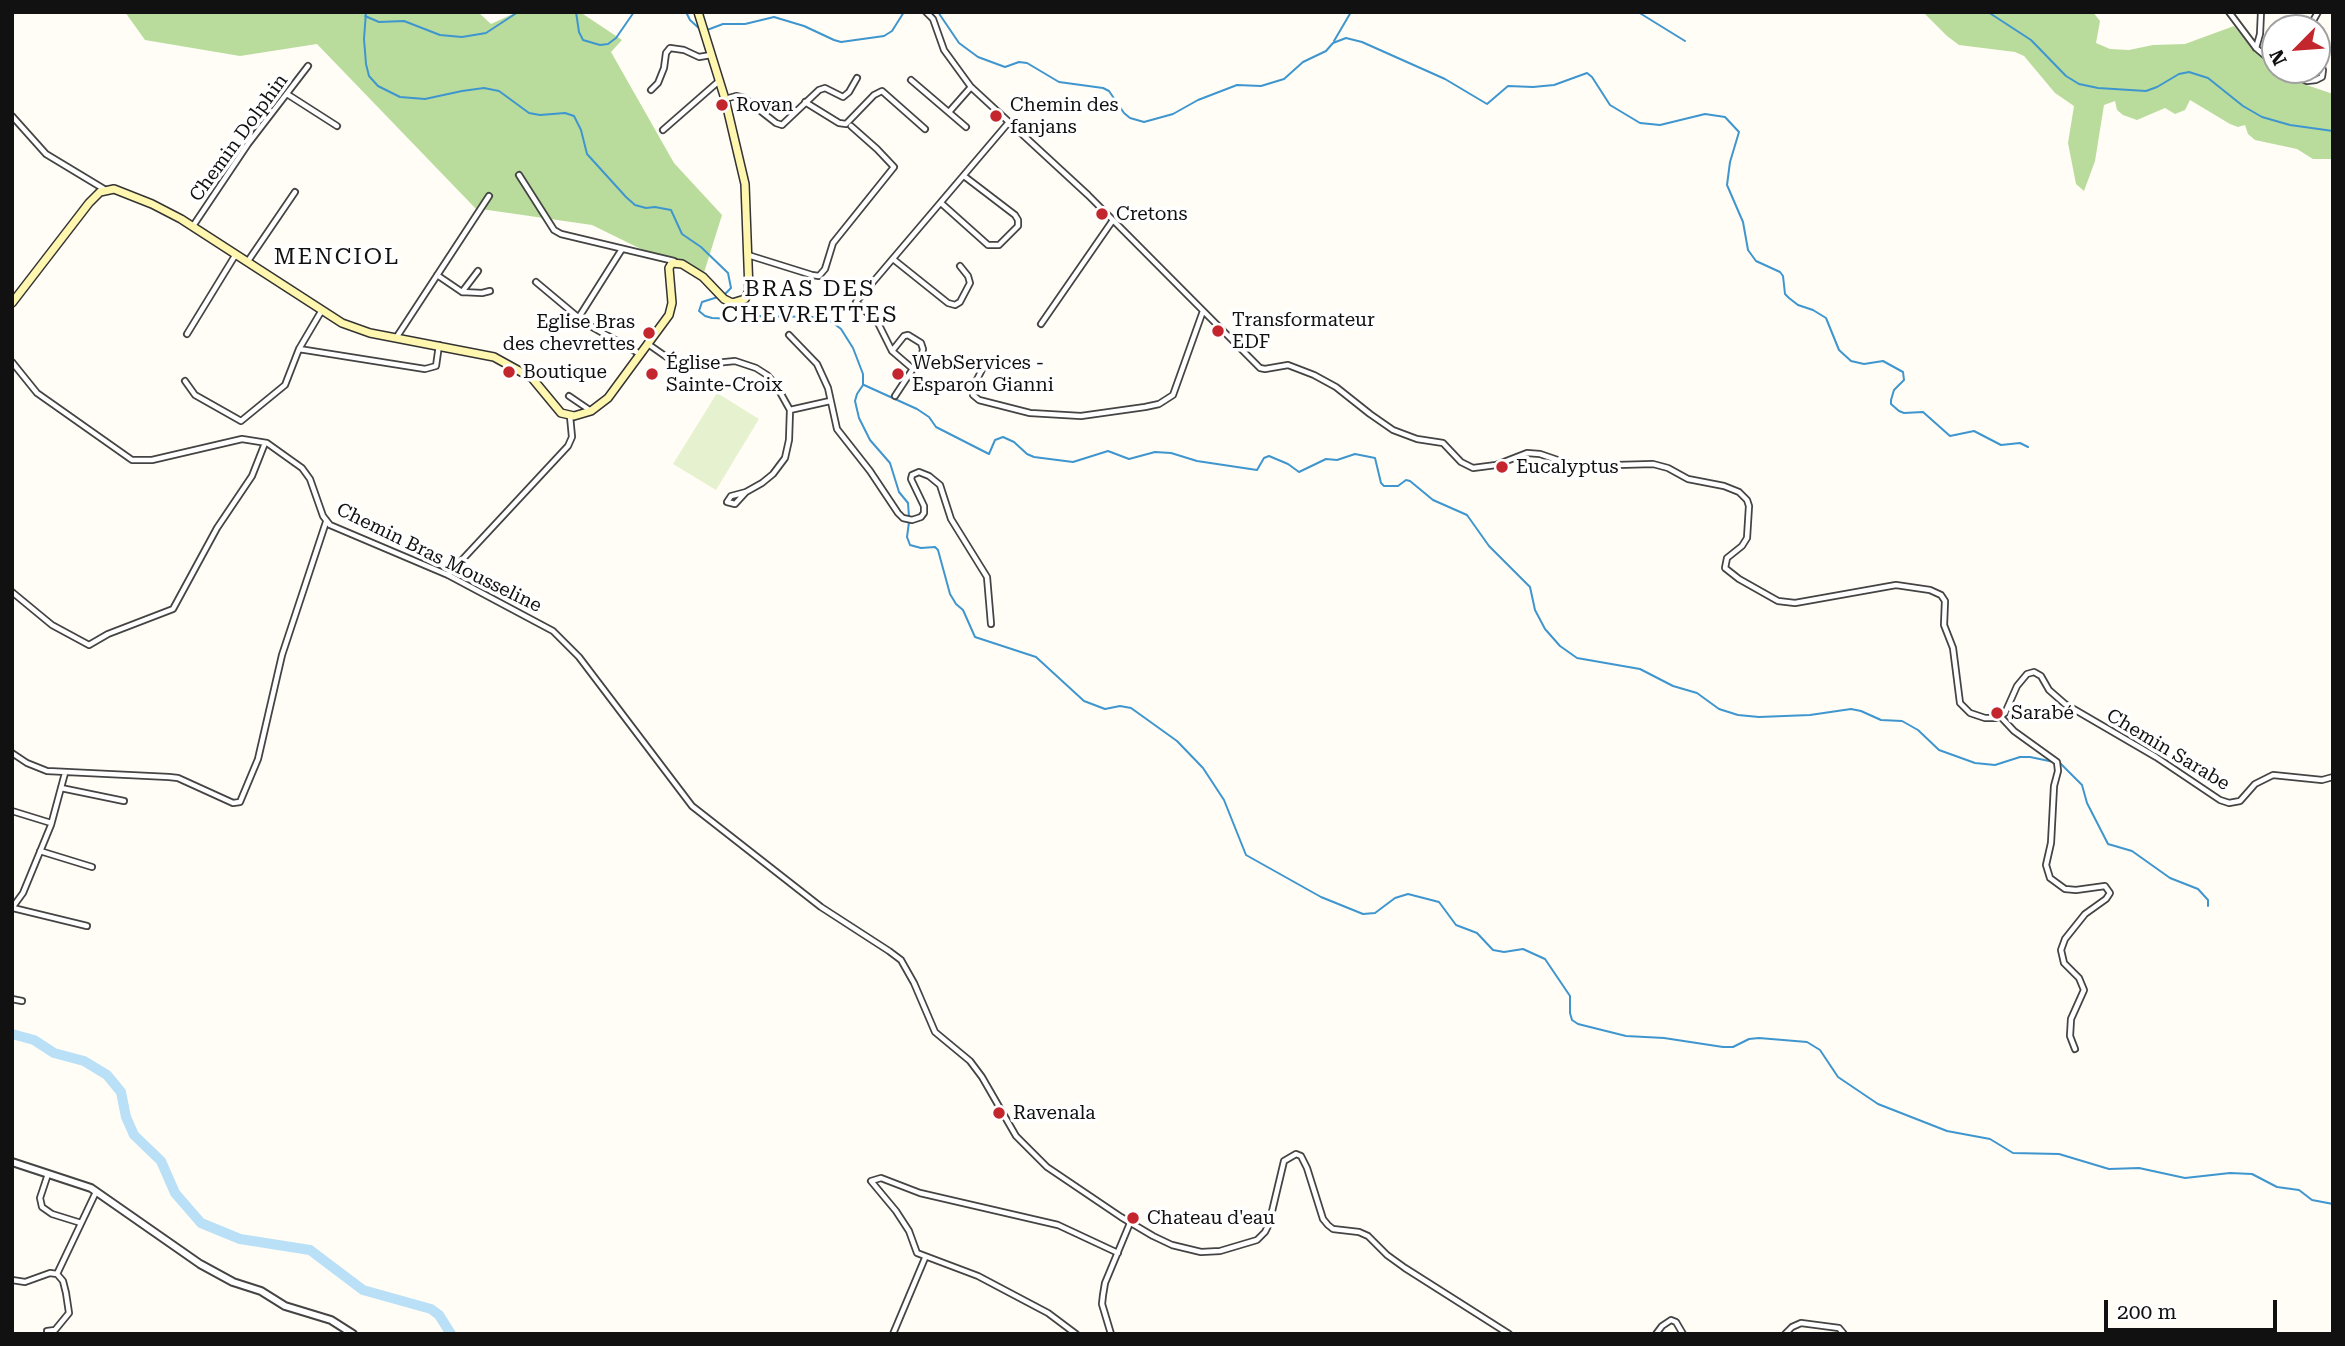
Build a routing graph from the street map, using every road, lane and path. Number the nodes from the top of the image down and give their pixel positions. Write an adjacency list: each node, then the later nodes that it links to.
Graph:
1 (698, 12): 7 (main road)
2 (926, 12): 12 (street)
3 (2230, 12): 5 (street)
4 (2262, 12): 5 (street)
5 (2256, 48): 6 (street)
6 (2261, 52)
7 (711, 55): 11 (main road); 13 (street)
8 (307, 66): 14 (street, Chemin Dolphin)
9 (857, 78): 16 (street)
10 (911, 80): 17 (street)
11 (719, 81): 15 (main road); 24 (street)
12 (971, 88): 17 (street); 19 (street)
13 (651, 90)
14 (287, 94): 20 (street); 32 (street, Chemin Dolphin)
15 (725, 99): 16 (street); 35 (main road)
16 (805, 102): 23 (street)
17 (949, 112): 22 (street)
18 (12, 116): 27 (street)
19 (1009, 122): 26 (street); 31 (street)
20 (337, 126)
21 (851, 127): 35 (street)
22 (966, 127)
23 (925, 129)
24 (663, 130)
25 (519, 175): 33 (street)
26 (964, 176): 30 (street); 30 (street)
27 (104, 189): 32 (main road); 45 (main road)
28 (295, 192): 37 (street)
29 (489, 196): 41 (street)
30 (941, 203): 36 (street)
31 (1113, 220): 47 (street); 49 (street)
32 (193, 226): 34 (main road)
33 (622, 249): 38 (street); 48 (street)
34 (237, 253): 37 (main road); 50 (street)
35 (747, 254): 38 (main road)
36 (893, 259): 39 (street); 56 (street)
37 (248, 261): 46 (main road)
38 (679, 262): 53 (main road)
39 (960, 265)
40 (478, 271): 44 (street)
41 (437, 275): 44 (street); 52 (street)
42 (536, 282): 48 (street)
43 (490, 291): 44 (street)
44 (462, 292)
45 (12, 303)
46 (322, 310): 52 (main road); 55 (street)
47 (1203, 311): 59 (street); 74 (street)
48 (579, 317): 57 (street)
49 (1041, 324)
50 (187, 334)
51 (789, 335): 64 (street)
52 (396, 338): 54 (main road)
53 (647, 343): 57 (main road); 65 (street)
54 (439, 345): 55 (street); 67 (main road)
55 (299, 349): 61 (street)
56 (892, 351): 60 (street); 60 (street)
57 (640, 354): 66 (main road)
58 (12, 362): 68 (street)
59 (986, 362)
60 (913, 369): 63 (street)
61 (185, 381)
62 (569, 396): 66 (street)
63 (895, 396)
64 (830, 401): 65 (street); 73 (street)
65 (790, 410): 69 (street)
66 (591, 411): 67 (main road)
67 (570, 416): 71 (street)
68 (265, 443): 70 (street, Chemin Bras Mousseline); 72 (street)
69 (746, 492)
70 (326, 522): 71 (street, Chemin Bras Mousseline); 76 (street)
71 (448, 575): 92 (street, Chemin Bras Mousseline)
72 (12, 592)
73 (991, 624)
74 (2000, 716): 77 (street, Chemin Sarabe); 88 (street)
75 (12, 753): 76 (street)
76 (65, 773): 78 (street)
77 (2333, 777)
78 (61, 788): 79 (street); 81 (street)
79 (124, 801)
80 (12, 811): 81 (street)
81 (51, 822): 82 (street)
82 (40, 851): 83 (street); 84 (street)
83 (92, 867)
84 (12, 908): 85 (street)
85 (88, 926)
86 (12, 999): 87 (street)
87 (22, 1001)
88 (2075, 1049)
89 (12, 1162): 90 (street)
90 (48, 1174): 91 (street); 93 (street)
91 (96, 1191): 93 (street); 99 (street)
92 (1130, 1222): 94 (street); 103 (street, Chemin Bras Mousseline)
93 (81, 1223): 96 (street)
94 (1118, 1253): 95 (street); 102 (street)
95 (925, 1258): 100 (street); 101 (street)
96 (57, 1274): 97 (street); 98 (street)
97 (12, 1280)
98 (47, 1331)
99 (353, 1334)
100 (893, 1334)
101 (1076, 1334)
102 (1111, 1334)
103 (1509, 1334)
104 (1656, 1334): 105 (street)
105 (1683, 1334)
106 (1784, 1334): 107 (street)
107 (1844, 1334)

